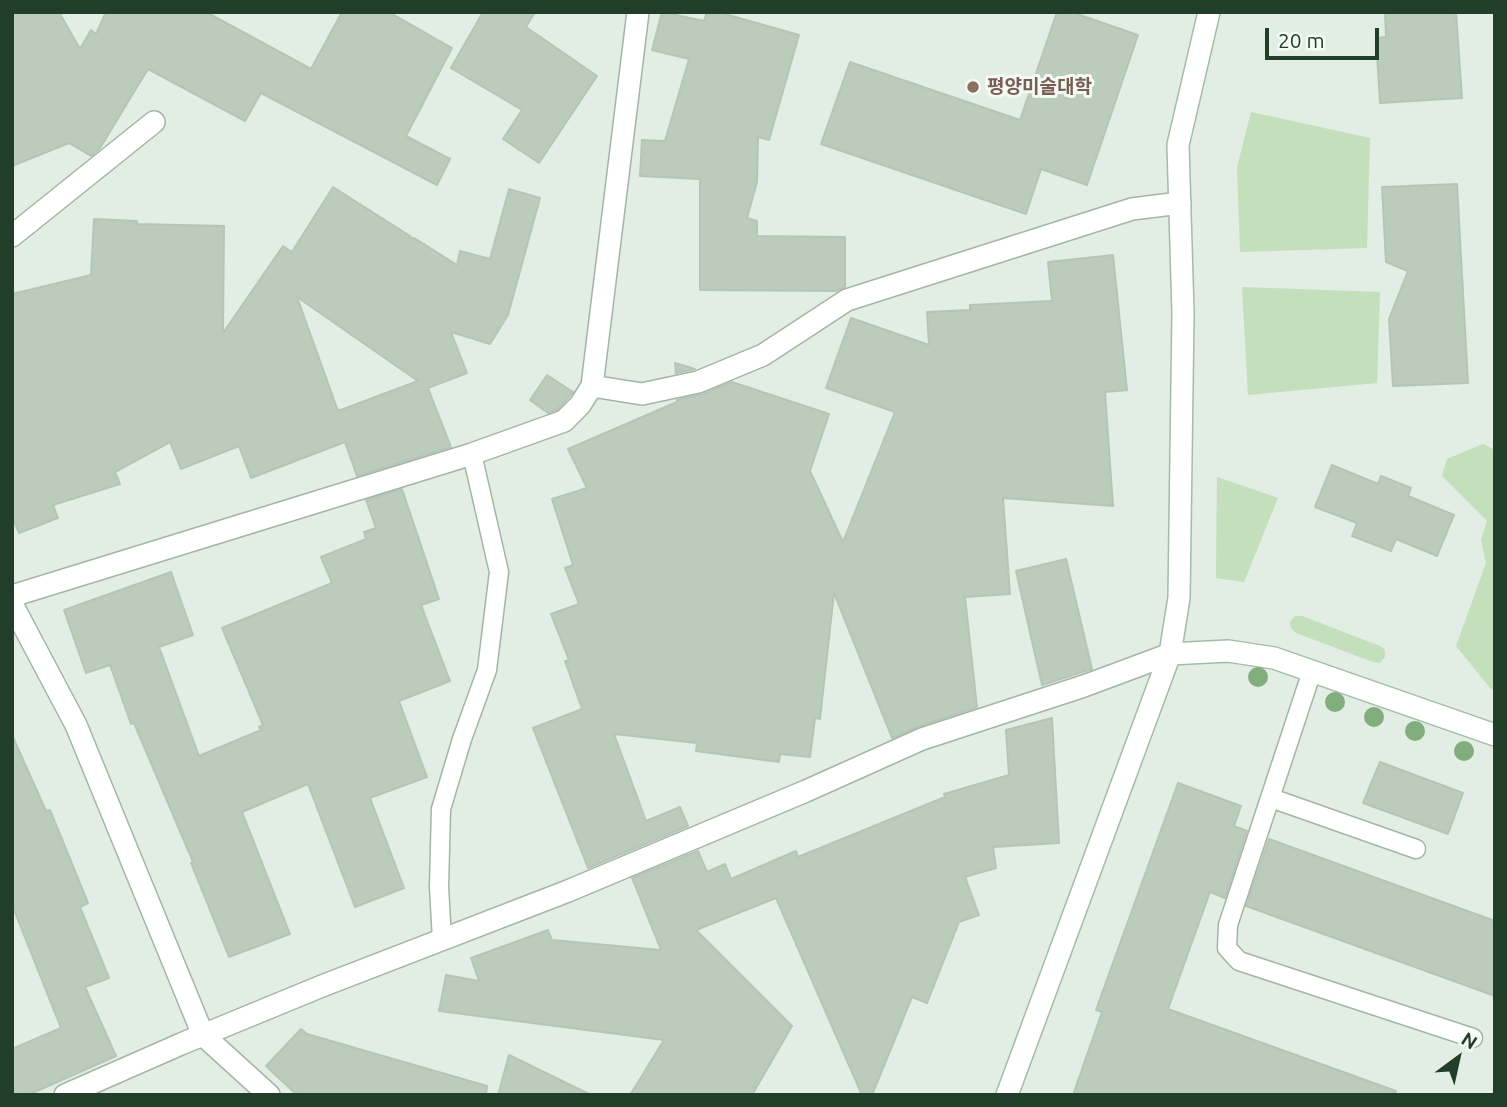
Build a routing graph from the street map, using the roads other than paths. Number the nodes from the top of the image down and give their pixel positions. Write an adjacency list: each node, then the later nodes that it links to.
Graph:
1 (638, 12): 6 (street)
2 (1209, 12): 4 (street)
3 (154, 122): 5 (street)
4 (1180, 203): 6 (street); 10 (street)
5 (12, 236)
6 (592, 386): 7 (street)
7 (472, 454): 8 (street); 15 (lane)
8 (12, 596)
9 (12, 604): 16 (street)
10 (1170, 654): 11 (street); 15 (street); 20 (street)
11 (1312, 671): 12 (street); 13 (lane)
12 (1495, 735)
13 (1270, 798): 14 (lane); 17 (lane)
14 (1416, 849)
15 (442, 940): 16 (street)
16 (203, 1035): 18 (street); 19 (street)
17 (1473, 1038)
18 (65, 1095)
19 (269, 1095)
20 (1007, 1095)

